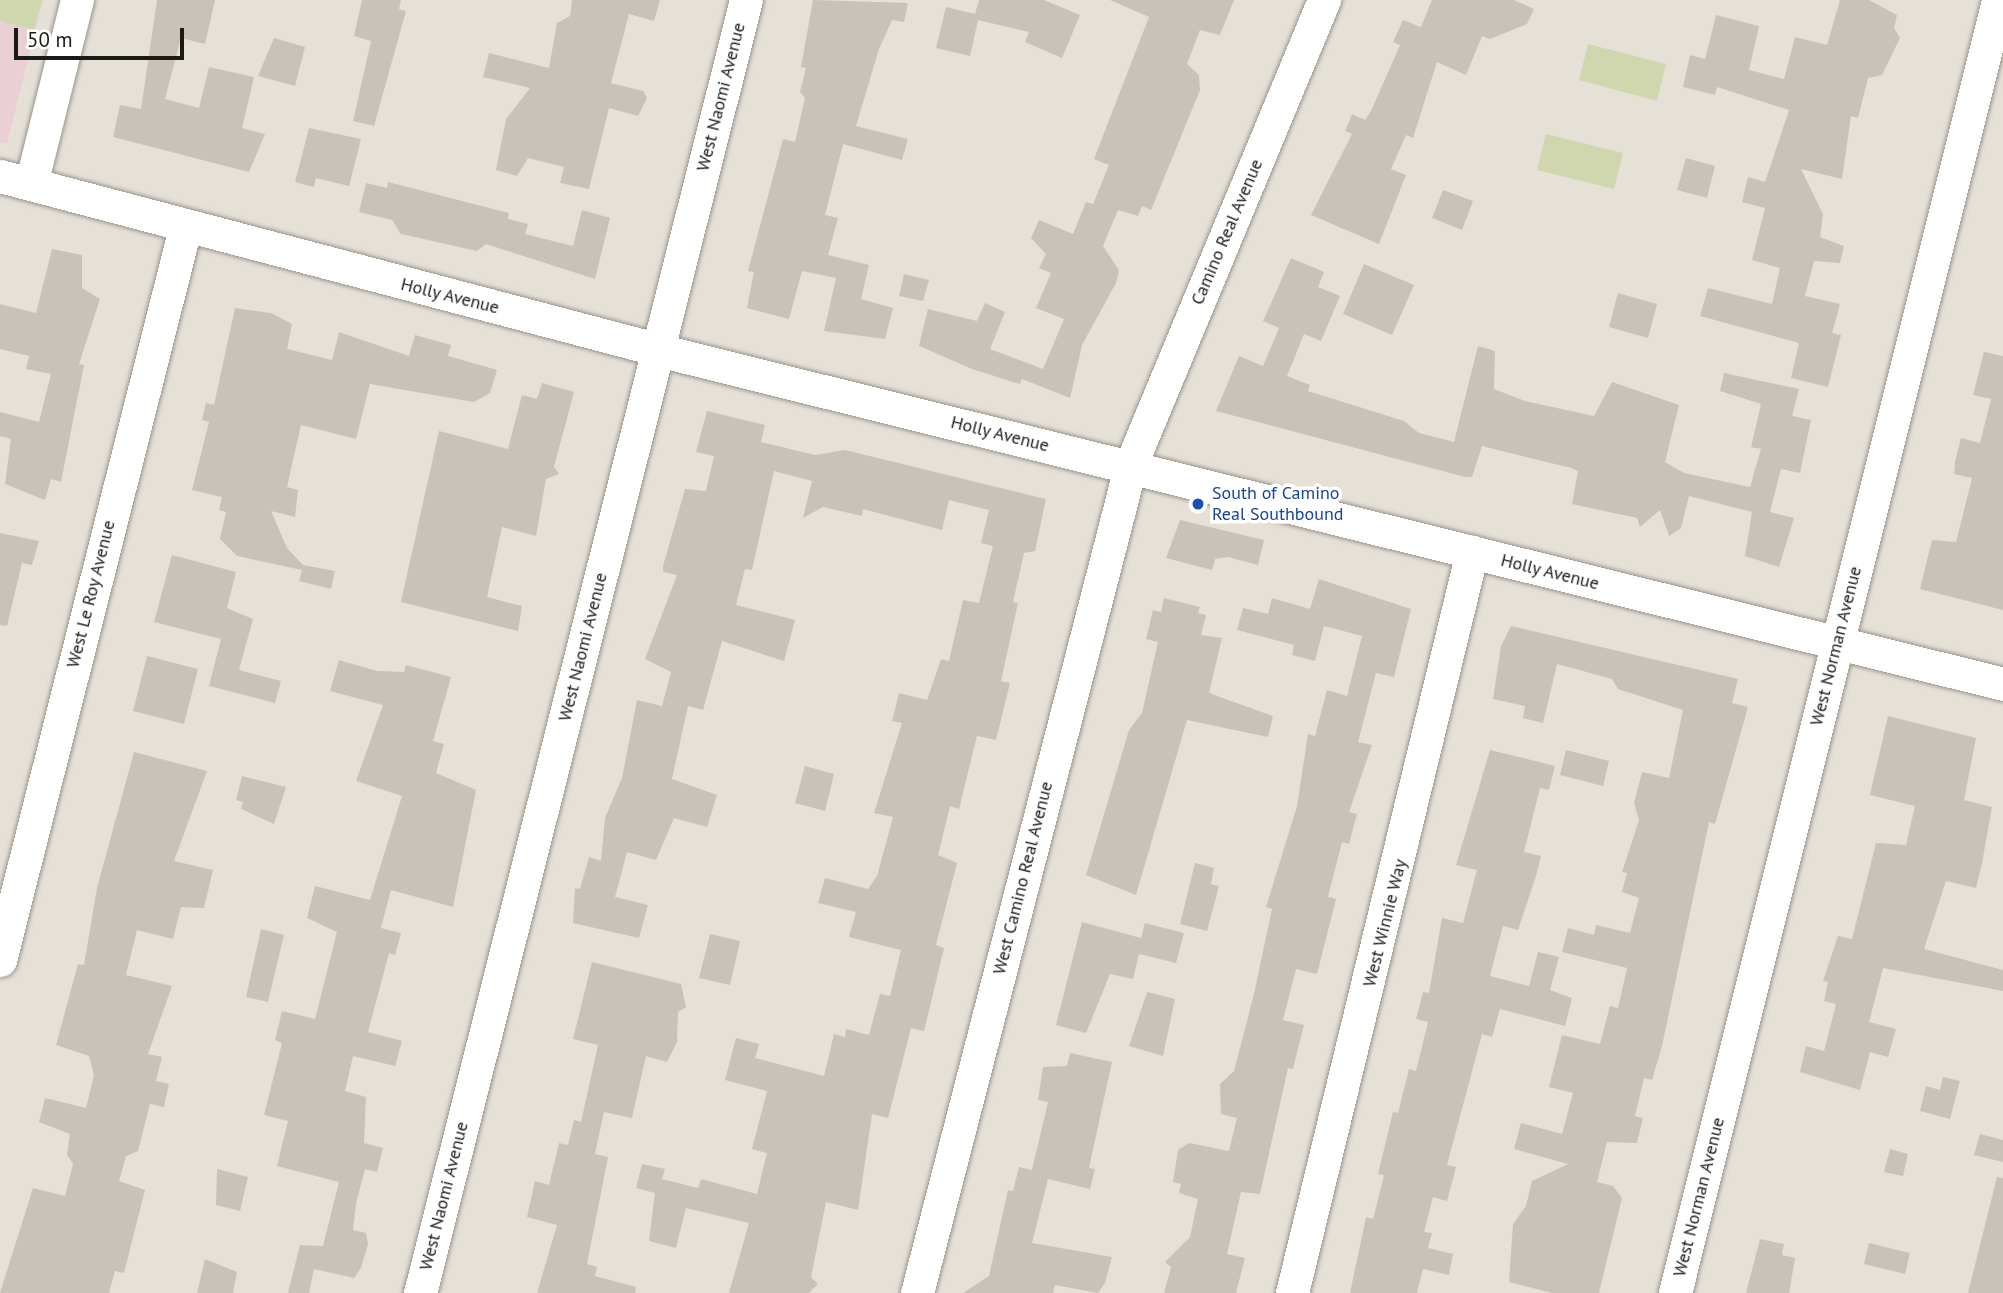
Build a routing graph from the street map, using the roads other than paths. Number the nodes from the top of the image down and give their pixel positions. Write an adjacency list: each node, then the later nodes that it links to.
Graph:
1 (77, 0): 5 (street)
2 (746, 0): 7 (street, West Naomi Avenue)
3 (1324, 0): 8 (street, Camino Real Avenue)
4 (1998, 0): 10 (street, West Norman Avenue)
5 (15, 180): 6 (street, Holly Avenue)
6 (185, 228): 7 (street, Holly Avenue); 12 (street, West Le Roy Avenue)
7 (657, 349): 8 (street, Holly Avenue); 13 (street, West Naomi Avenue)
8 (1130, 464): 9 (street, Holly Avenue); 14 (street, West Camino Real Avenue)
9 (1472, 552): 10 (street, Holly Avenue); 15 (street, West Winnie Way)
10 (1836, 643): 11 (street, Holly Avenue); 16 (street, West Norman Avenue)
11 (2003, 684)
12 (0, 960)
13 (420, 1293)
14 (917, 1293)
15 (1292, 1293)
16 (1675, 1293)

